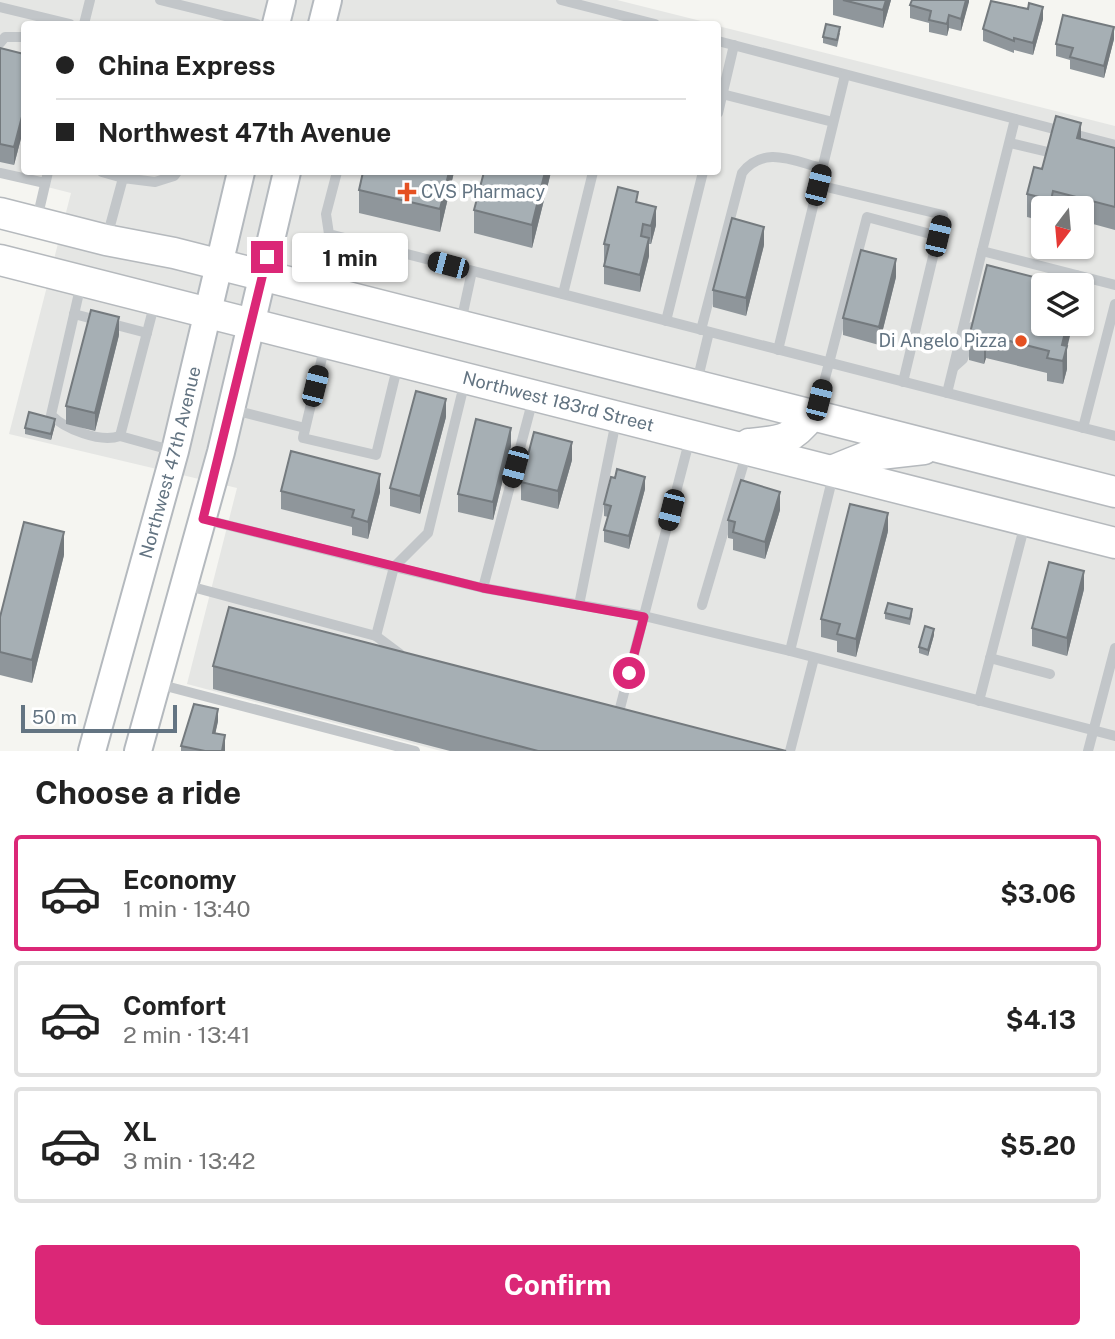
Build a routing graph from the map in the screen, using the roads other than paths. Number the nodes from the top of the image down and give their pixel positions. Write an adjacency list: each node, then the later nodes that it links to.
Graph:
1 (90, 0): 10 (lane)
2 (160, 0): 6 (lane)
3 (282, 0): 11 (main road)
4 (328, 0): 12 (main road)
5 (561, 0): 13 (lane)
6 (198, 4): 8 (lane)
7 (0, 7): 9 (lane)
8 (217, 20)
9 (58, 21)
10 (85, 21)
11 (277, 21)
12 (323, 21)
13 (629, 21)
14 (21, 37): 16 (lane)
15 (721, 42): 17 (lane)
16 (0, 43)
17 (734, 45): 18 (lane); 19 (lane)
18 (845, 75): 21 (lane); 22 (lane)
19 (721, 90)
20 (721, 94): 22 (lane)
21 (1015, 119): 23 (lane); 24 (lane)
22 (833, 122): 26 (lane)
23 (1010, 143): 25 (lane); 43 (lane)
24 (1115, 145)
25 (1052, 153)
26 (822, 168): 38 (lane); 61 (lane)
27 (0, 173): 37 (lane)
28 (47, 175): 37 (lane)
29 (115, 175): 36 (lane)
30 (175, 175): 36 (lane)
31 (239, 175): 45 (main road, Northwest 47th Avenue)
32 (286, 175): 48 (main road)
33 (336, 175): 46 (lane)
34 (592, 175): 53 (lane)
35 (702, 175): 58 (lane)
36 (123, 177): 42 (lane)
37 (46, 183): 40 (lane)
38 (818, 185): 41 (lane); 64 (lane)
39 (0, 214): 40 (main road)
40 (36, 223): 42 (main road)
41 (938, 236): 66 (lane); 69 (lane)
42 (106, 240): 45 (main road)
43 (982, 251): 47 (lane); 67 (lane)
44 (0, 260): 50 (main road, Northwest 183rd Street)
45 (218, 265): 48 (main road); 56 (main road, Northwest 47th Avenue)
46 (472, 271): 53 (lane); 60 (lane)
47 (1069, 273)
48 (262, 276): 59 (main road); 60 (main road)
49 (1094, 279): 52 (lane)
50 (82, 280): 54 (main road, Northwest 183rd Street); 57 (lane)
51 (984, 284): 67 (lane)
52 (1115, 285)
53 (563, 294): 58 (lane)
54 (156, 299): 56 (main road, Northwest 183rd Street); 62 (lane)
55 (1115, 304): 77 (lane)
56 (207, 311): 59 (main road, Northwest 183rd Street); 83 (main road, Northwest 47th Avenue)
57 (74, 314): 62 (lane); 79 (lane)
58 (666, 321): 61 (lane)
59 (252, 322): 63 (main road, Northwest 183rd Street); 73 (main road)
60 (460, 328): 70 (main road)
61 (705, 331): 64 (lane); 70 (lane)
62 (147, 333): 79 (lane)
63 (326, 341): 65 (main road, Northwest 183rd Street); 76 (lane)
64 (778, 350): 66 (lane)
65 (399, 359): 68 (main road, Northwest 183rd Street); 76 (lane)
66 (828, 363): 69 (lane); 74 (lane)
67 (954, 368): 72 (lane)
68 (466, 377): 71 (main road, Northwest 183rd Street); 89 (lane)
69 (903, 382): 72 (lane)
70 (696, 386): 74 (main road)
71 (535, 394): 75 (main road, Northwest 183rd Street); 91 (lane)
72 (947, 394): 77 (lane)
73 (231, 410): 76 (lane); 86 (main road)
74 (814, 414): 81 (main road); 82 (main road)
75 (617, 415): 78 (main road, Northwest 183rd Street); 92 (lane)
76 (304, 428)
77 (1083, 428): 80 (lane)
78 (691, 433): 82 (main road, Northwest 183rd Street); 94 (lane)
79 (120, 436): 83 (lane)
80 (1115, 436)
81 (942, 446): 84 (main road); 85 (main road)
82 (743, 447): 84 (main road, Northwest 183rd Street); 93 (lane)
83 (175, 451): 109 (main road, Northwest 47th Avenue)
84 (834, 470): 87 (main road, Northwest 183rd Street); 97 (lane)
85 (1115, 492)
86 (203, 519): 89 (lane); 90 (main road)
87 (1026, 520): 88 (main road, Northwest 183rd Street); 100 (lane)
88 (1115, 543)
89 (394, 567): 91 (lane); 95 (lane)
90 (184, 585): 95 (lane); 102 (main road)
91 (483, 588): 92 (lane)
92 (579, 605): 94 (lane)
93 (702, 605)
94 (644, 617): 97 (lane); 105 (lane)
95 (376, 636): 98 (lane)
96 (1115, 648): 107 (lane)
97 (790, 651): 99 (lane)
98 (407, 656)
99 (814, 658): 103 (lane); 112 (lane)
100 (990, 658): 101 (lane); 103 (lane)
101 (1050, 674)
102 (158, 684): 110 (main road); 111 (lane)
103 (979, 701): 107 (lane)
104 (606, 709): 105 (lane)
105 (619, 712): 106 (lane)
106 (632, 716)
107 (1093, 731): 108 (lane); 113 (lane)
108 (1115, 736)
109 (92, 751)
110 (138, 751)
111 (415, 751)
112 (790, 751)
113 (1088, 751)

